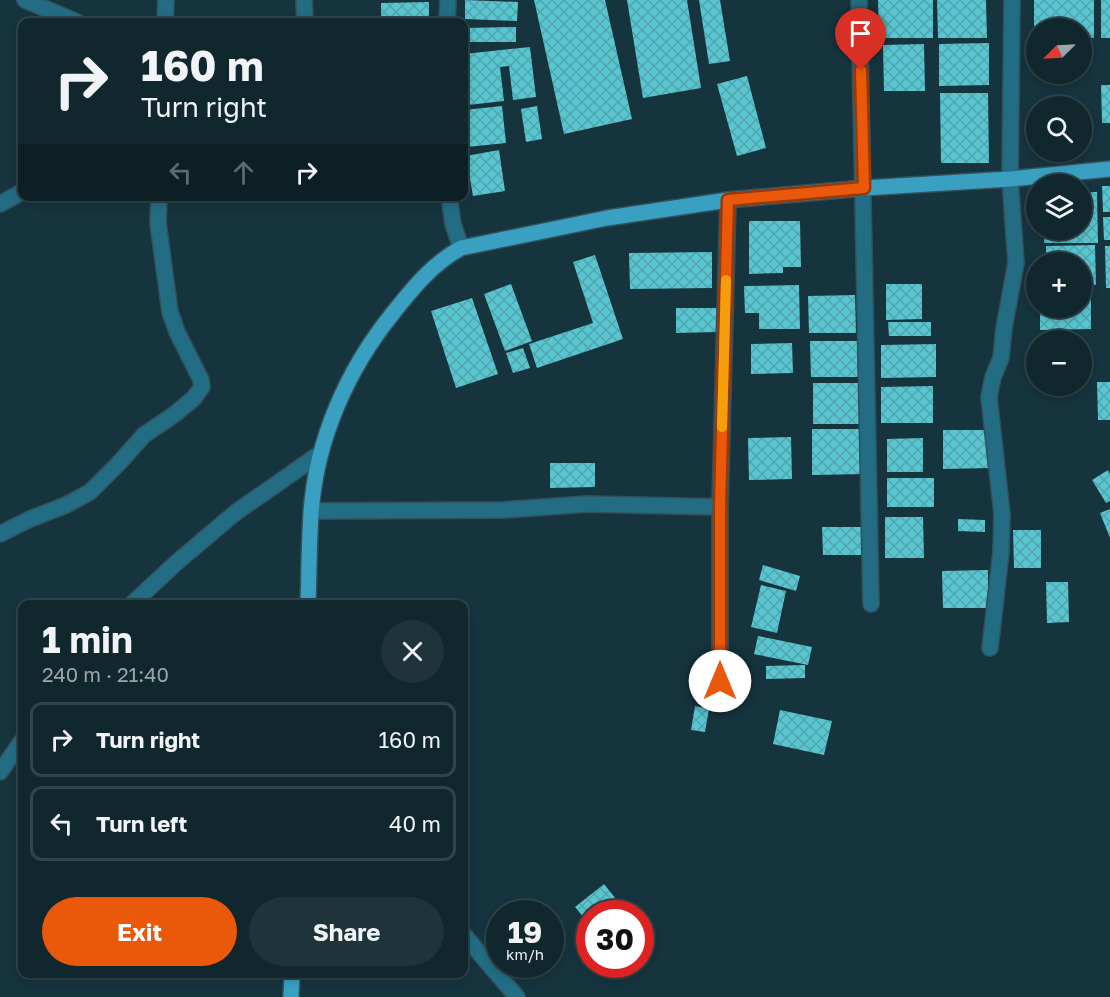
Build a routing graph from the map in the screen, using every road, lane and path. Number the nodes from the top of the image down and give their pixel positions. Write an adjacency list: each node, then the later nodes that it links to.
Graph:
1 (25, 0): 7 (street)
2 (166, 0): 8 (street)
3 (304, 0): 9 (street)
4 (448, 0): 10 (street)
5 (859, 0): 13 (street)
6 (1012, 0): 12 (street)
7 (68, 18)
8 (165, 18)
9 (304, 18)
10 (447, 18)
11 (1110, 169): 12 (main road)
12 (1010, 179): 13 (main road); 27 (street)
13 (864, 188): 15 (main road); 26 (street)
14 (18, 194): 18 (street)
15 (728, 200): 19 (main road); 21 (street)
16 (159, 201): 23 (street)
17 (450, 201): 19 (street)
18 (0, 204)
19 (461, 248): 20 (main road)
20 (321, 453): 22 (main road); 24 (street)
21 (720, 507): 22 (street); 28 (street)
22 (311, 511): 25 (main road)
23 (0, 534)
24 (136, 600)
25 (309, 600)
26 (871, 604)
27 (990, 648)
28 (720, 681)
29 (18, 747): 30 (street)
30 (0, 772)
31 (468, 941): 34 (street)
32 (292, 978): 33 (main road)
33 (291, 997)
34 (517, 997)

